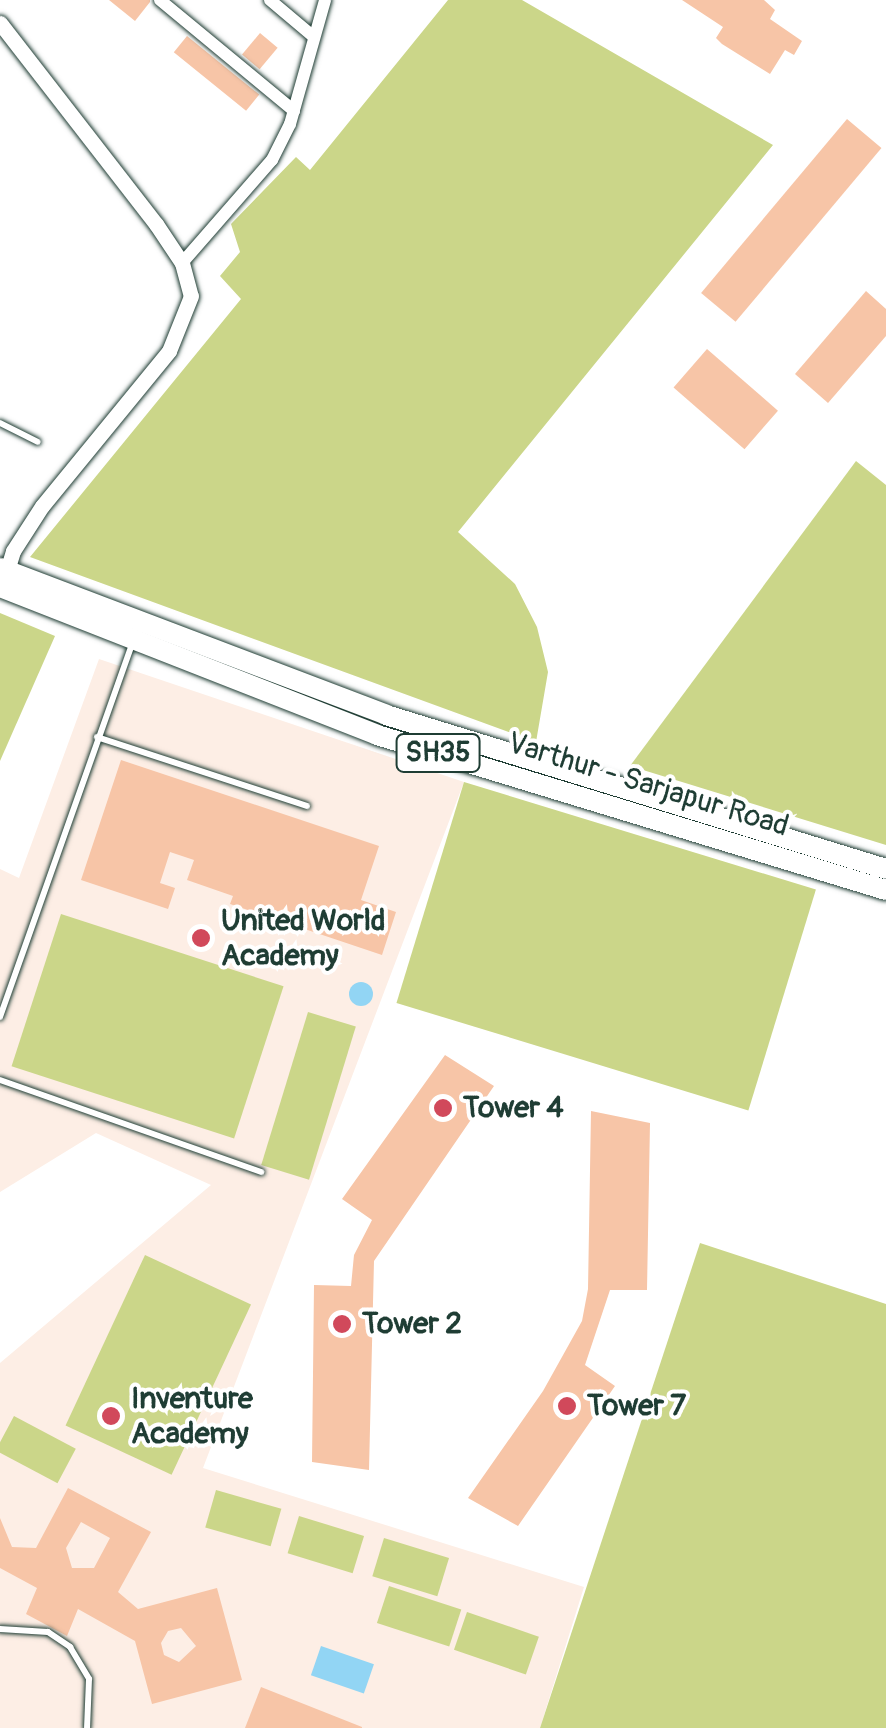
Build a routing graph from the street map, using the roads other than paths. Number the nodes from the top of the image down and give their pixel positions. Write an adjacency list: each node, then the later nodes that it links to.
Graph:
1 (160, 0): 6 (street)
2 (270, 0): 5 (street)
3 (324, 0): 5 (street)
4 (0, 23): 7 (street)
5 (314, 37): 6 (street)
6 (294, 112): 7 (street)
7 (182, 263): 10 (street)
8 (0, 423): 9 (lane)
9 (38, 442)
10 (2, 578): 11 (main road, Varthur - Sarjapur Road / SH35); 14 (main road, Varthur - Sarjapur Road / SH35)
11 (133, 642): 12 (lane); 15 (main road, Varthur - Sarjapur Road / SH35)
12 (97, 737): 13 (lane); 16 (lane)
13 (307, 806)
14 (886, 870)
15 (886, 890)
16 (0, 1017)
17 (0, 1080): 18 (lane)
18 (260, 1172)
19 (0, 1629): 20 (lane)
20 (87, 1728)

